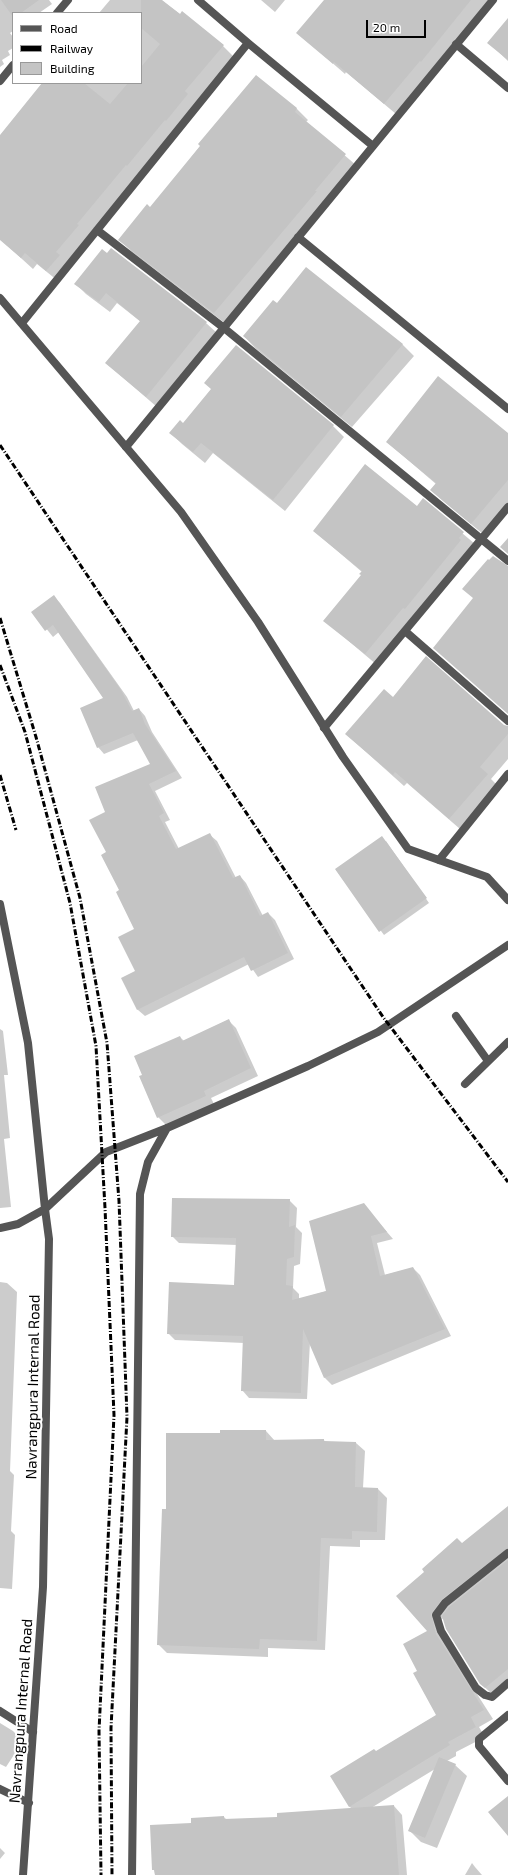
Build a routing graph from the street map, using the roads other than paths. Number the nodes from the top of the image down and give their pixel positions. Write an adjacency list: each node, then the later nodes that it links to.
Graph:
1 (198, 0): 5 (street)
2 (493, 0): 6 (street)
3 (66, 1): 4 (street)
4 (58, 12)
5 (248, 43): 10 (street); 11 (street)
6 (456, 44): 9 (street); 10 (street)
7 (12, 66): 8 (street)
8 (0, 81)
9 (508, 88)
10 (373, 146): 12 (street)
11 (97, 230): 14 (street); 15 (street)
12 (298, 237): 15 (street); 16 (street)
13 (0, 298): 14 (street)
14 (22, 323): 17 (street)
15 (224, 328): 17 (street); 19 (street)
16 (508, 409)
17 (126, 447): 23 (street)
18 (508, 506): 19 (street)
19 (482, 538): 20 (street); 21 (street)
20 (508, 561)
21 (405, 631): 22 (street); 23 (street)
22 (508, 721)
23 (324, 728): 25 (street)
24 (508, 774): 25 (street)
25 (439, 860): 26 (street)
26 (508, 900)
27 (0, 904): 28 (street, Navrangpura Internal Road)
28 (4, 937): 35 (street, Navrangpura Internal Road)
29 (508, 945): 34 (street)
30 (456, 1016): 32 (street)
31 (508, 1042): 32 (street)
32 (488, 1061): 33 (street)
33 (465, 1084)
34 (167, 1128): 35 (street); 46 (street)
35 (44, 1209): 36 (street); 41 (street, Navrangpura Internal Road)
36 (0, 1228)
37 (508, 1553): 38 (street)
38 (508, 1683)
39 (0, 1711): 41 (street)
40 (508, 1715): 42 (street)
41 (33, 1732): 44 (street, Navrangpura Internal Road)
42 (508, 1781)
43 (0, 1789): 44 (street)
44 (29, 1803): 45 (street, Navrangpura Internal Road)
45 (23, 1875)
46 (132, 1875)

